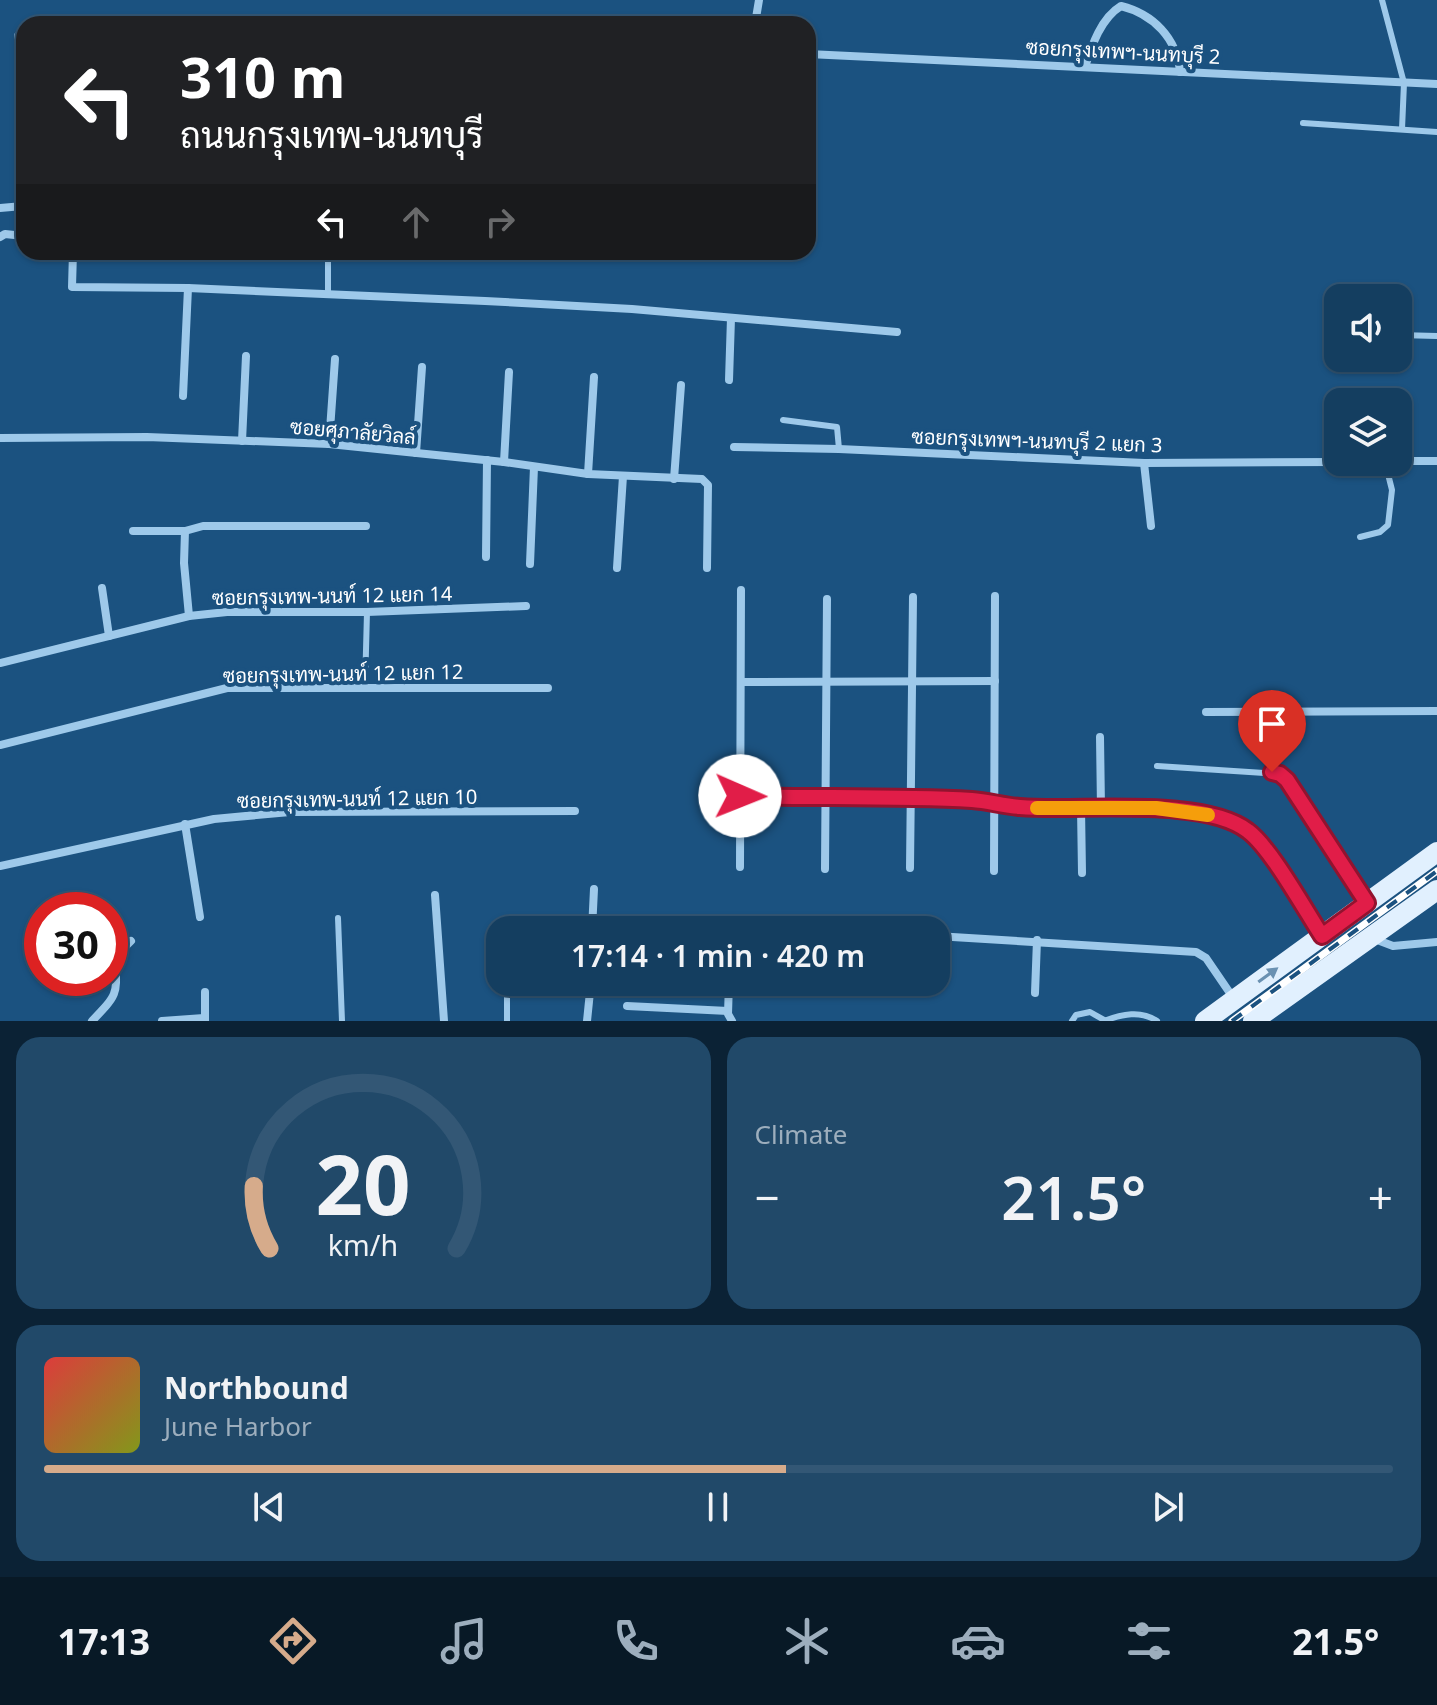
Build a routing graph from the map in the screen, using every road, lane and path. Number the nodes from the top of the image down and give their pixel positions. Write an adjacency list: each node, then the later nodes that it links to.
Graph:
1 (1382, 0): 5 (lane)
2 (816, 54): 3 (street, ซอยกรุงเทพฯ-นนทบุรี 2)
3 (1085, 67): 4 (street, ซอยกรุงเทพฯ-นนทบุรี 2); 4 (street)
4 (1180, 72): 5 (street, ซอยกรุงเทพฯ-นนทบุรี 2)
5 (1404, 83): 6 (street, ซอยกรุงเทพฯ-นนทบุรี 2); 8 (lane)
6 (1437, 84)
7 (1303, 123): 8 (lane)
8 (1402, 129): 9 (lane)
9 (1437, 132)
10 (73, 260): 12 (street)
11 (328, 260): 13 (lane)
12 (188, 288): 13 (street); 25 (street)
13 (328, 295): 14 (street)
14 (731, 318): 15 (street); 23 (street)
15 (897, 332)
16 (1412, 335): 17 (lane)
17 (1437, 336)
18 (246, 356): 28 (street)
19 (335, 359): 29 (street)
20 (422, 367): 32 (street)
21 (509, 372): 36 (street)
22 (594, 377): 40 (street)
23 (729, 380)
24 (681, 385): 43 (street)
25 (183, 396)
26 (783, 420): 31 (lane)
27 (0, 438): 28 (street, ซอยศุภาลัยวิลล์)
28 (242, 441): 29 (street, ซอยศุภาลัยวิลล์)
29 (329, 444): 32 (street, ซอยศุภาลัยวิลล์)
30 (734, 447): 31 (street, ซอยกรุงเทพฯ-นนทบุรี 2 แยก 3)
31 (839, 449): 38 (street, ซอยกรุงเทพฯ-นนทบุรี 2 แยก 3)
32 (416, 453): 33 (street, ซอยศุภาลัยวิลล์)
33 (487, 460): 36 (street, ซอยศุภาลัยวิลล์); 49 (street)
34 (1412, 461): 35 (street)
35 (1437, 461)
36 (504, 462): 39 (street, ซอยศุภาลัยวิลล์)
37 (1324, 462): 38 (street, ซอยกรุงเทพฯ-นนทบุรี 2 แยก 3)
38 (1144, 463): 45 (street)
39 (534, 467): 40 (street, ซอยศุภาลัยวิลล์); 50 (street)
40 (588, 474): 41 (street, ซอยศุภาลัยวิลล์)
41 (623, 476): 43 (street, ซอยศุภาลัยวิลล์); 51 (street)
42 (1388, 476): 48 (lane)
43 (674, 479): 52 (street, ซอยศุภาลัยวิลล์)
44 (366, 526): 47 (street)
45 (1151, 526)
46 (133, 531): 47 (street)
47 (185, 531): 60 (street)
48 (1360, 537)
49 (486, 557)
50 (530, 564)
51 (617, 568)
52 (707, 568)
53 (102, 588): 61 (street)
54 (741, 590): 66 (street)
55 (995, 596): 65 (street)
56 (913, 597): 64 (street)
57 (827, 599): 63 (street)
58 (526, 606): 59 (street, ซอยกรุงเทพ-นนท์ 12 แยก 14)
59 (367, 612): 60 (street, ซอยกรุงเทพ-นนท์ 12 แยก 14); 67 (lane)
60 (189, 616): 61 (street, ซอยกรุงเทพ-นนท์ 12 แยก 14)
61 (109, 636): 62 (street, ซอยกรุงเทพ-นนท์ 12 แยก 14)
62 (0, 663)
63 (826, 681): 64 (street); 66 (street); 75 (street)
64 (912, 681): 65 (street); 76 (street)
65 (995, 681): 77 (street)
66 (741, 682): 74 (street)
67 (365, 688): 68 (street, ซอยกรุงเทพ-นนท์ 12 แยก 12); 72 (street, ซอยกรุงเทพ-นนท์ 12 แยก 12)
68 (548, 688)
69 (1437, 711): 70 (street)
70 (1206, 712)
71 (1100, 737): 79 (street)
72 (0, 745)
73 (1157, 766): 93 (lane)
74 (740, 796): 75 (street); 84 (street)
75 (825, 798): 76 (street); 86 (street)
76 (911, 799): 77 (street); 85 (street)
77 (994, 804): 78 (street); 87 (street)
78 (1081, 808): 79 (street); 88 (street)
79 (1101, 808): 97 (street)
80 (575, 811): 81 (street, ซอยกรุงเทพ-นนท์ 12 แยก 10)
81 (185, 824): 83 (street, ซอยกรุงเทพ-นนท์ 12 แยก 10); 95 (street)
82 (1437, 852): 89 (main road)
83 (0, 866)
84 (740, 867)
85 (910, 868)
86 (825, 869)
87 (994, 871)
88 (1082, 873)
89 (1403, 877): 92 (main road); 93 (main road)
90 (594, 889): 94 (street)
91 (435, 895): 116 (street)
92 (1429, 896): 99 (main road)
93 (1367, 903): 97 (main road)
94 (593, 916)
95 (200, 917)
96 (338, 918): 115 (lane)
97 (1322, 936): 108 (main road, one-way to 97)
98 (950, 937): 100 (street)
99 (1369, 937): 102 (street); 111 (main road)
100 (1037, 940): 104 (street); 108 (street)
101 (131, 941): 113 (street)
102 (1437, 942)
103 (205, 992): 112 (street)
104 (1035, 993)
105 (507, 996): 117 (lane)
106 (590, 996): 118 (street)
107 (729, 996): 110 (street)
108 (1234, 999): 123 (main road)
109 (627, 1006): 110 (street)
110 (728, 1011): 119 (street)
111 (1259, 1019)
112 (205, 1020): 114 (street)
113 (92, 1021)
114 (162, 1021)
115 (342, 1021)
116 (444, 1021)
117 (507, 1021)
118 (587, 1021)
119 (732, 1021)
120 (1072, 1021): 121 (lane)
121 (1105, 1021): 122 (lane)
122 (1157, 1021)
123 (1205, 1021)

